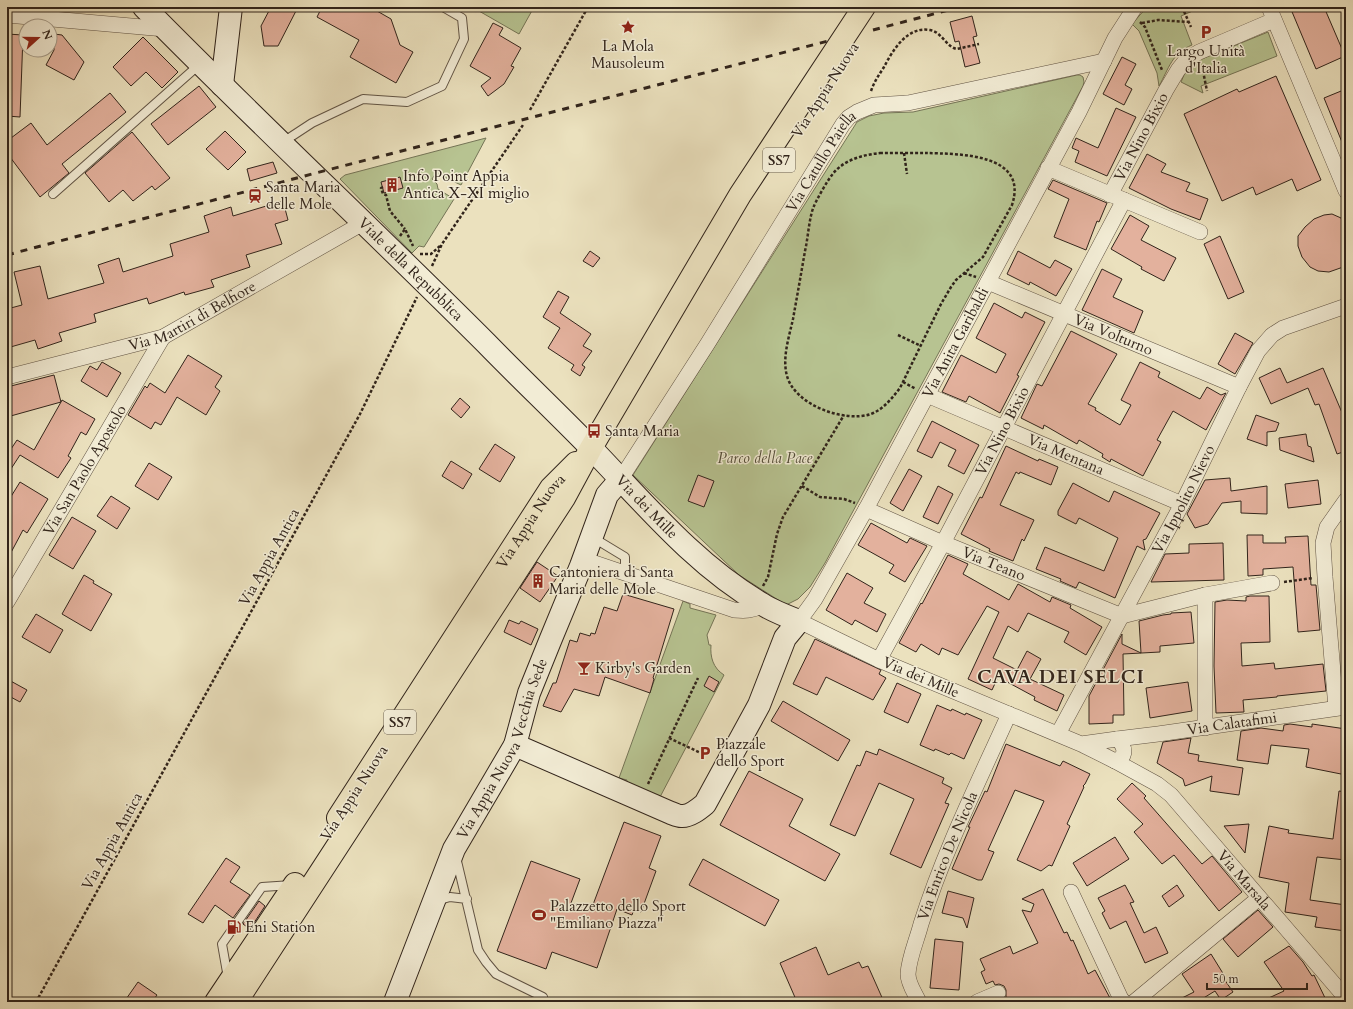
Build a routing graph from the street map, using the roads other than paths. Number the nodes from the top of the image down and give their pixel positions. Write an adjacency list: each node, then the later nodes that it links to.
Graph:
1 (144, 7): 9 (street, Viale della Repubblica)
2 (231, 7): 12 (street)
3 (443, 7): 13 (lane)
4 (864, 7): 23 (main road, Via Appia Nuova / SS7)
5 (879, 7): 23 (main road, Via Appia Nuova / SS7)
6 (19, 13): 9 (street)
7 (1272, 13): 15 (street); 17 (street, Via Nino Bixio)
8 (1136, 15): 10 (street)
9 (165, 29): 11 (street, Viale della Repubblica)
10 (1104, 61): 14 (street, Via Anita Garibaldi); 31 (street, Via Catullo Paiella)
11 (201, 64): 12 (street, Viale della Repubblica); 16 (lane)
12 (222, 85): 13 (street, Viale della Repubblica)
13 (282, 143): 19 (street, Viale della Repubblica)
14 (1048, 168): 17 (street); 21 (street, Via Anita Garibaldi)
15 (1346, 191)
16 (53, 194)
17 (1110, 194): 18 (street)
18 (1124, 200): 20 (street); 24 (street, Via Nino Bixio)
19 (363, 223): 25 (street, Via Martiri di Belfiore); 30 (street, Viale della Repubblica)
20 (1200, 232)
21 (988, 282): 24 (street, Via Volturno); 28 (street, Via Anita Garibaldi)
22 (1346, 306): 27 (street, Via Ippolito Nievo)
23 (673, 309): 30 (main road, Via Appia Nuova / SS7)
24 (1064, 314): 27 (street, Via Volturno); 29 (street, Via Nino Bixio)
25 (163, 337): 26 (street, Via Martiri di Belfiore); 41 (street, Via San Paolo Apostolo)
26 (7, 377)
27 (1239, 387): 33 (street, Via Ippolito Nievo)
28 (927, 395): 29 (street, Via Mentana); 34 (street, Via Anita Garibaldi)
29 (1004, 428): 33 (street, Via Mentana); 36 (street, Via Nino Bixio)
30 (591, 448): 31 (street); 60 (main road, Via Appia Nuova / SS7); 60 (main road, Via Appia Nuova / SS7)
31 (614, 487): 35 (street, Via Appia Nuova Vecchia Sede); 42 (street, Via dei Mille)
32 (1346, 500): 47 (street)
33 (1182, 504): 43 (street, Via Ippolito Nievo)
34 (866, 509): 36 (street, Via Teano); 44 (street, Via Anita Garibaldi)
35 (592, 537): 37 (street, Via Appia Nuova Vecchia Sede); 38 (lane)
36 (943, 543): 43 (street, Via Teano); 46 (street, Via Nino Bixio)
37 (583, 559): 38 (street); 53 (street, Via Appia Nuova Vecchia Sede)
38 (624, 573): 42 (street)
39 (1272, 583): 40 (street)
40 (1205, 595): 43 (street); 49 (street)
41 (7, 602)
42 (760, 603): 44 (street, Via dei Mille); 45 (street)
43 (1122, 616): 50 (street, Via Ippolito Nievo)
44 (799, 621): 45 (street); 46 (street, Via dei Mille)
45 (779, 653): 53 (street)
46 (879, 660): 48 (street, Via dei Mille)
47 (1341, 708): 49 (street, Via Calatafimi)
48 (1010, 714): 50 (street, Via dei Mille); 66 (street, Via Enrico De Nicola)
49 (1205, 728): 51 (street, Via Calatafimi)
50 (1058, 734): 52 (street, Via dei Mille)
51 (1117, 739): 52 (street); 54 (street)
52 (1081, 744): 54 (street, Via dei Mille)
53 (515, 745): 55 (street, Via Appia Nuova Vecchia Sede)
54 (1120, 756): 57 (street, Via Marsala)
55 (454, 849): 58 (lane); 59 (street, Via Appia Nuova Vecchia Sede)
56 (1071, 892): 68 (street)
57 (1259, 898): 63 (street, Via Marsala); 69 (street)
58 (467, 899): 59 (lane); 62 (lane)
59 (434, 902): 65 (street, Via Appia Nuova Vecchia Sede)
60 (233, 992): 64 (main road, Via Appia Nuova / SS7)
61 (998, 993): 67 (street)
62 (543, 996)
63 (1346, 998)
64 (216, 1002)
65 (395, 1002)
66 (919, 1002)
67 (977, 1002)
68 (1124, 1002)
69 (1134, 1002)

